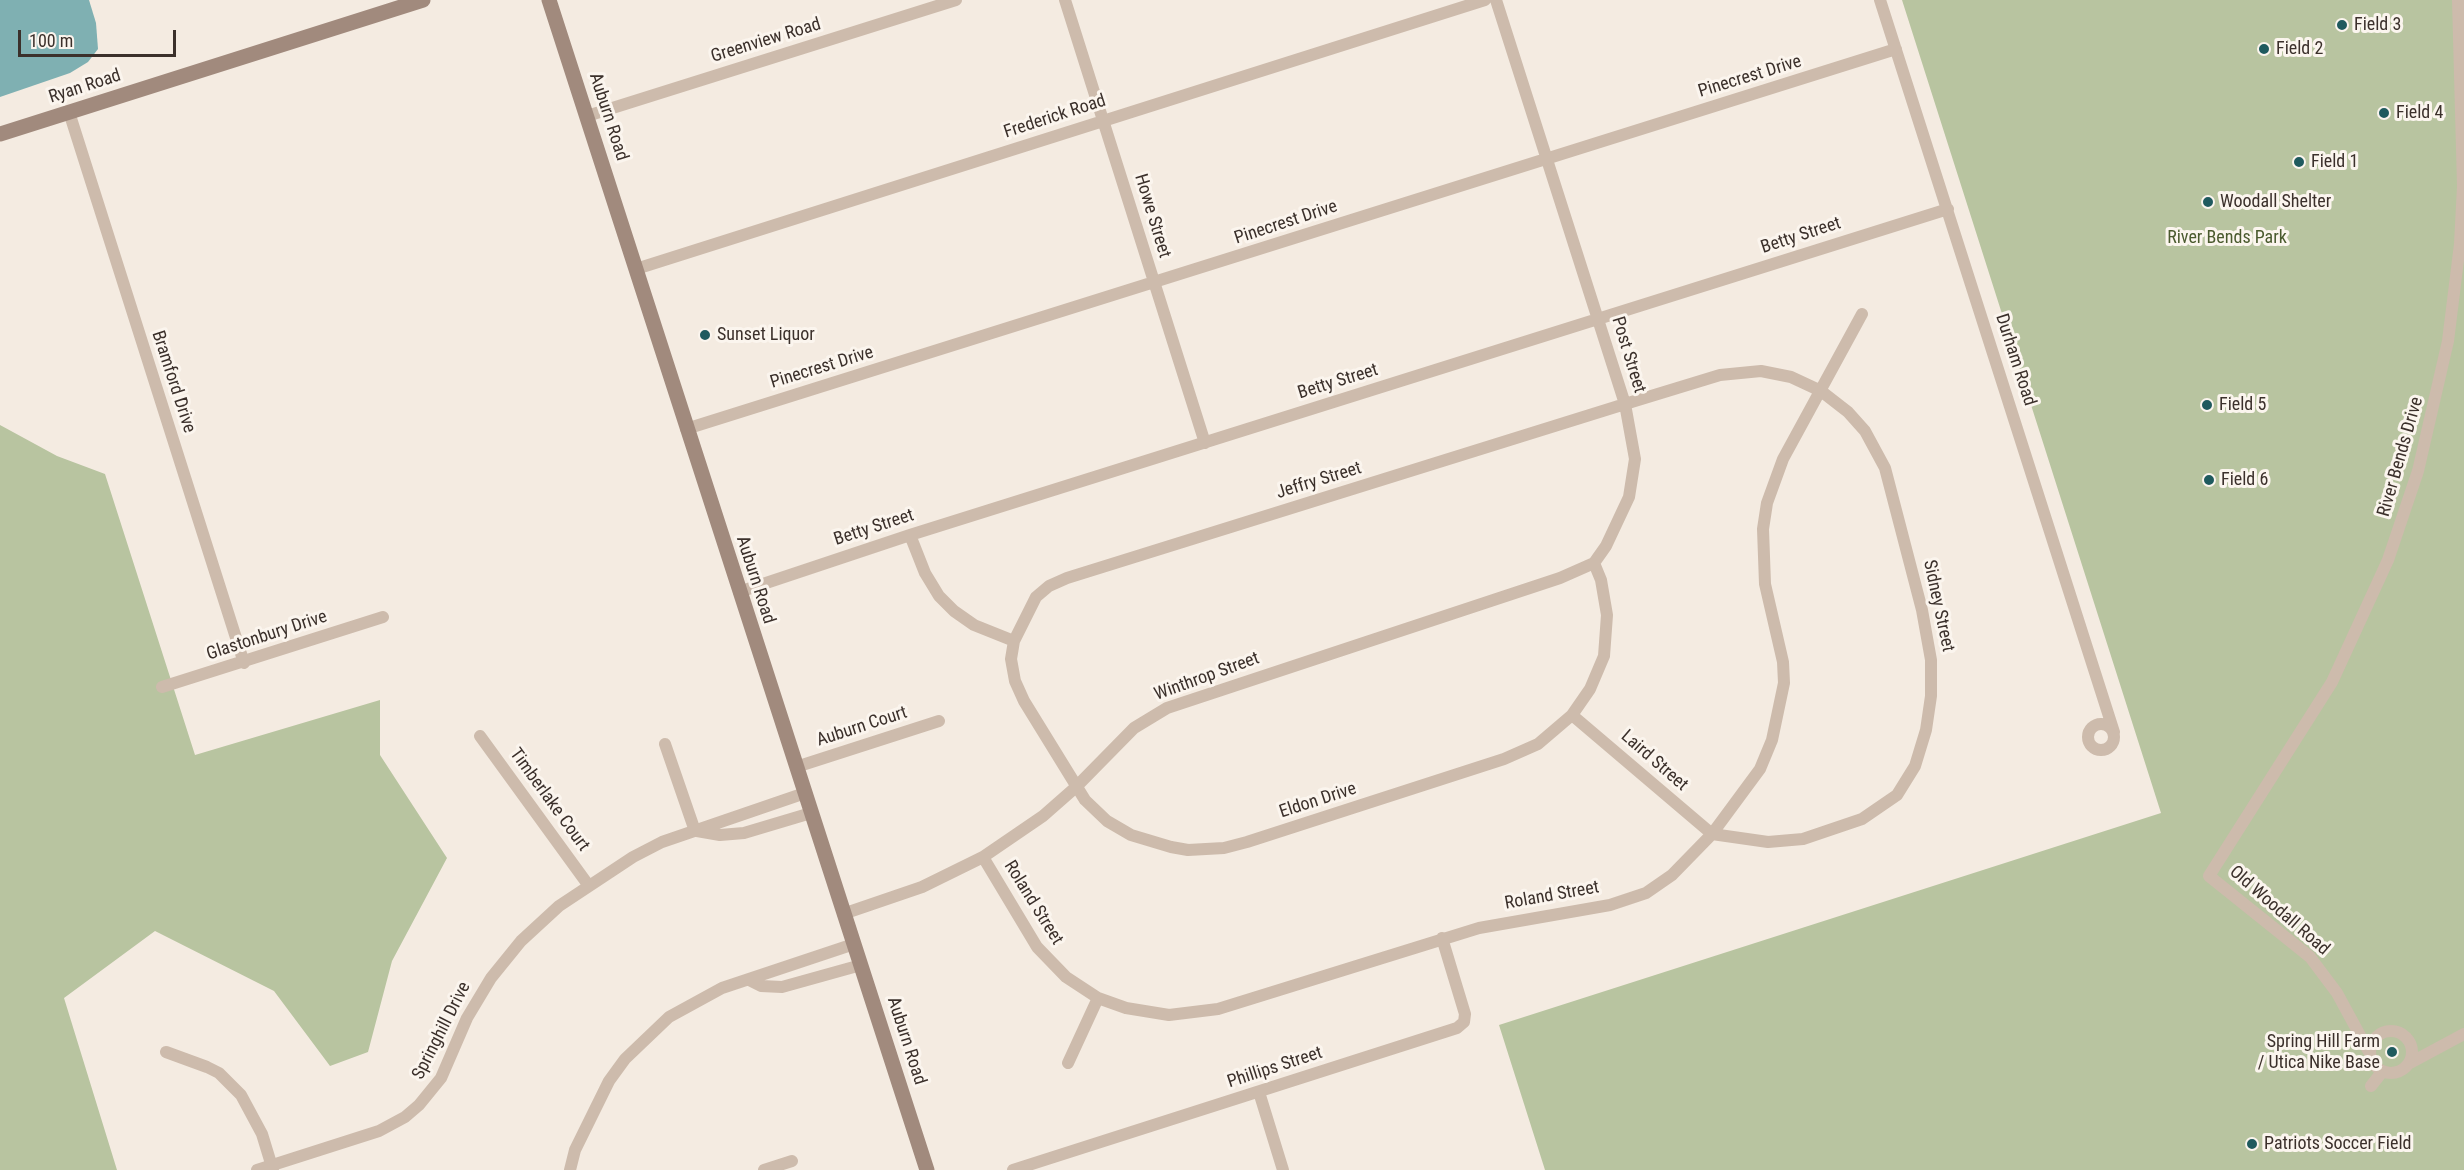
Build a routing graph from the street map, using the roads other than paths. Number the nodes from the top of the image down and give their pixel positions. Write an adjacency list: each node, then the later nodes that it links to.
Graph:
1 (423, 0): 10 (main road, Ryan Road)
2 (549, 0): 11 (main road, Auburn Road)
3 (956, 0): 11 (street, Greenview Road)
4 (1065, 0): 12 (street, Howe Street)
5 (1485, 0): 12 (street, Frederick Road)
6 (1496, 0): 14 (street, Post Street)
7 (1880, 0): 9 (street, Durham Road)
8 (2458, 0): 45 (street, River Bends Drive)
9 (1896, 50): 14 (street, Pinecrest Drive); 15 (street, Durham Road)
10 (69, 112): 13 (main road, Ryan Road); 29 (street, Bramford Drive)
11 (587, 116): 16 (main road, Auburn Road)
12 (1103, 121): 16 (street, Frederick Road); 17 (street, Howe Street)
13 (0, 134)
14 (1547, 159): 17 (street, Pinecrest Drive); 19 (street, Post Street)
15 (1948, 209): 19 (street, Betty Street); 31 (street, Durham Road)
16 (636, 269): 22 (main road, Auburn Road)
17 (1154, 284): 22 (street, Pinecrest Drive); 23 (street, Howe Street)
18 (1862, 314): 20 (street, Roland Street)
19 (1598, 319): 21 (street, Post Street); 23 (street, Betty Street)
20 (1821, 391): 21 (street, Jeffry Street); 43 (street, Roland Street); 43 (street, Sidney Street)
21 (1624, 404): 25 (street, Post Street); 28 (street, Jeffry Street)
22 (686, 429): 26 (main road, Auburn Road)
23 (1204, 443): 24 (street, Betty Street)
24 (910, 535): 26 (street, Betty Street); 28 (street)
25 (1594, 563): 32 (street); 39 (street, Winthrop Street)
26 (739, 592): 38 (main road, Auburn Road)
27 (383, 617): 29 (street, Glastonbury Drive)
28 (1014, 641): 39 (street, Jeffry Street)
29 (244, 663): 30 (street, Glastonbury Drive)
30 (162, 687)
31 (2106, 712): 34 (street); 35 (street, Durham Road)
32 (1572, 715): 39 (street, Eldon Drive); 43 (street, Laird Street)
33 (939, 721): 38 (street, Auburn Court)
34 (2092, 727): 35 (street); 35 (street)
35 (2114, 732)
36 (480, 736): 46 (street, Timberlake Court)
37 (665, 744): 42 (street)
38 (796, 767): 40 (main road, Auburn Road)
39 (1076, 787): 44 (street, Winthrop Street)
40 (804, 793): 41 (main road, Auburn Road); 42 (street, Springhill Drive)
41 (811, 813): 42 (street, Springhill Drive); 47 (main road, Auburn Road)
42 (695, 831): 46 (street, Springhill Drive)
43 (1712, 834): 48 (street, Roland Street)
44 (983, 857): 47 (street, Winthrop Street); 52 (street, Roland Street)
45 (2210, 876): 54 (street, Old Woodall Road)
46 (589, 886): 66 (street, Springhill Drive)
47 (843, 914): 49 (main road, Auburn Road)
48 (1442, 938): 52 (street, Roland Street); 64 (street, Phillips Street)
49 (854, 944): 50 (main road, Auburn Road); 51 (street)
50 (861, 965): 51 (street); 70 (main road, Auburn Road)
51 (750, 981): 68 (street)
52 (1098, 998): 60 (street)
53 (2464, 1034): 59 (street)
54 (2361, 1038): 55 (street); 58 (street, Old Woodall Road)
55 (2375, 1038): 56 (street); 58 (street)
56 (2411, 1047): 59 (street); 61 (street)
57 (166, 1052): 66 (street)
58 (2369, 1052): 62 (street, Old Woodall Road)
59 (2426, 1055): 61 (street)
60 (1068, 1063)
61 (2410, 1063): 62 (street)
62 (2382, 1072): 63 (street)
63 (2371, 1086)
64 (1259, 1092): 71 (street, Phillips Street); 72 (street)
65 (792, 1161): 69 (street)
66 (272, 1168): 67 (street, Springhill Drive)
67 (257, 1170)
68 (570, 1170)
69 (764, 1170)
70 (927, 1170)
71 (1013, 1170)
72 (1283, 1170)

